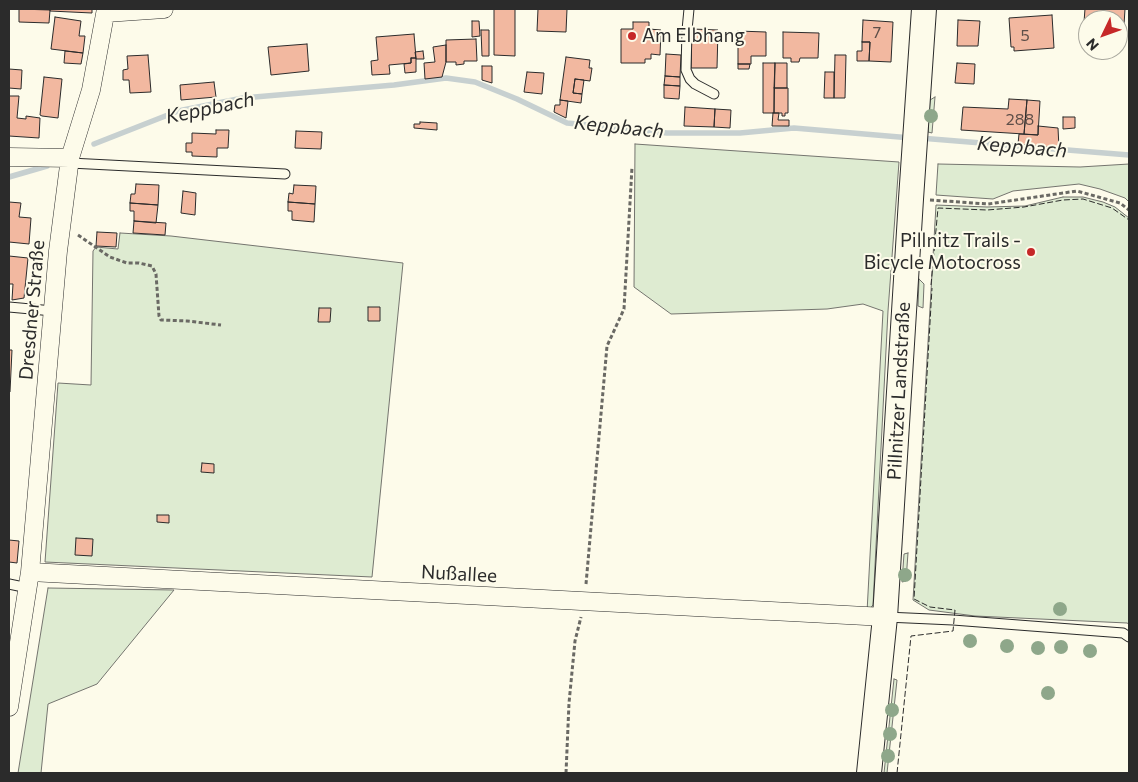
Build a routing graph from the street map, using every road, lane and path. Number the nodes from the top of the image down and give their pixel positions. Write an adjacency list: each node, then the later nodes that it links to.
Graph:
1 (164, 9): 4 (street)
2 (689, 9): 5 (lane)
3 (924, 9): 10 (main road, Pillnitzer Landstraße)
4 (106, 11): 7 (street, Dresdner Straße)
5 (714, 94)
6 (9, 157): 7 (street)
7 (70, 161): 9 (lane); 14 (street, Dresdner Straße)
8 (632, 167): 18 (path)
9 (285, 174)
10 (911, 199): 11 (path); 19 (main road, Pillnitzer Landstraße)
11 (1129, 210)
12 (78, 235): 15 (path)
13 (9, 307): 14 (lane)
14 (53, 312): 16 (street, Dresdner Straße)
15 (222, 326)
16 (29, 580): 17 (lane); 18 (street, Nußallee); 21 (street, Dresdner Straße)
17 (9, 584)
18 (584, 601): 19 (street, Nußallee); 23 (path)
19 (885, 617): 20 (lane); 24 (main road, Pillnitzer Landstraße)
20 (1129, 638)
21 (10, 688): 22 (street, Dresdner Straße)
22 (9, 707)
23 (566, 773)
24 (869, 773)

